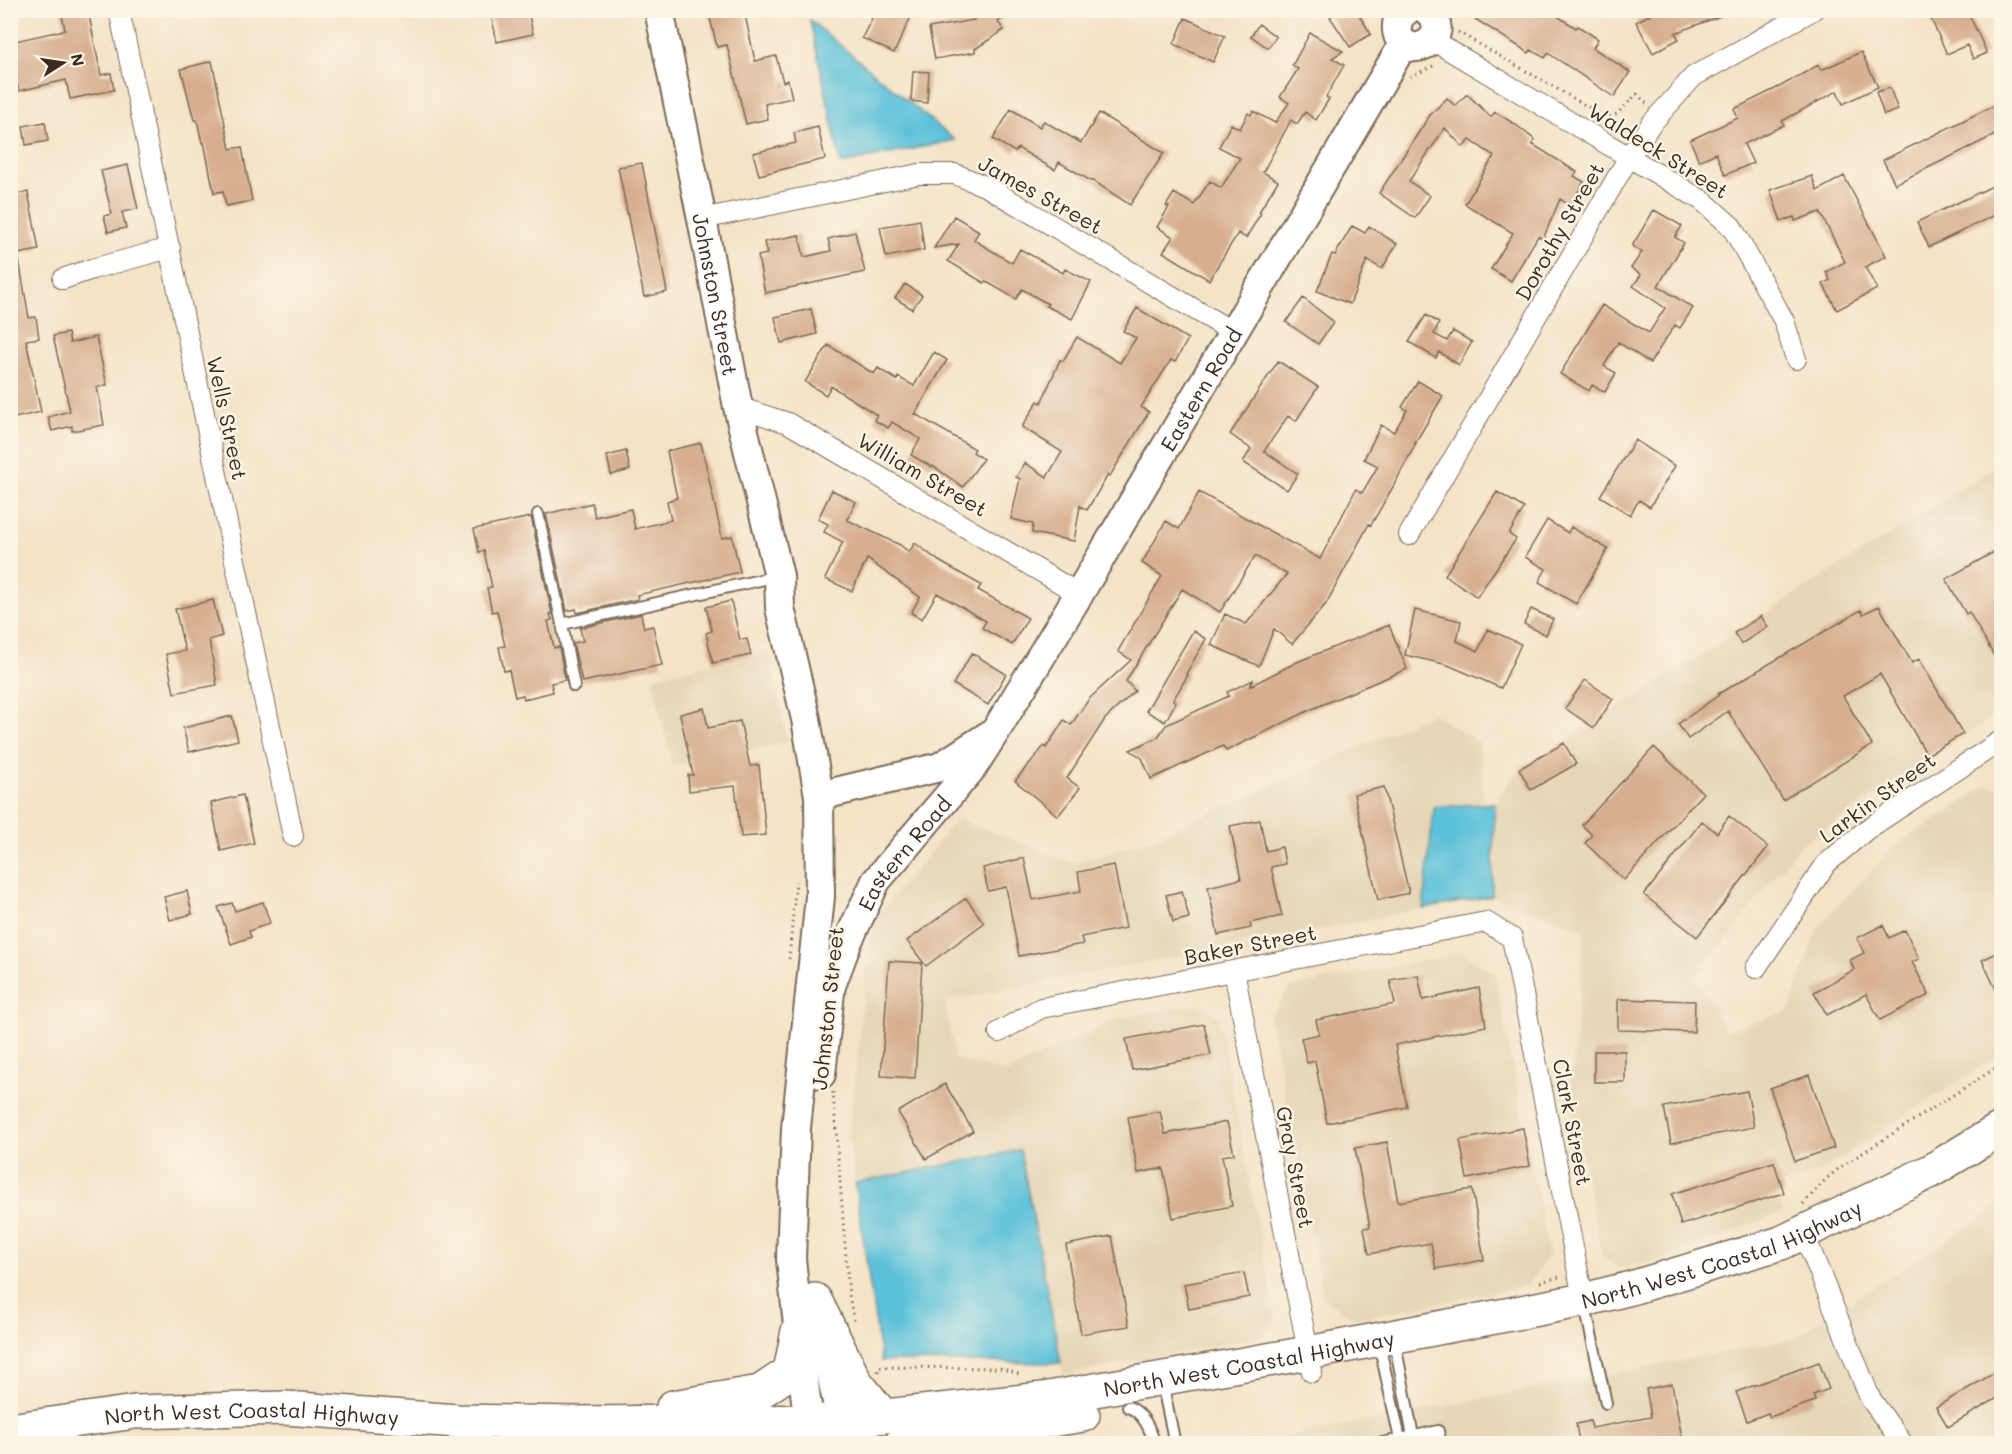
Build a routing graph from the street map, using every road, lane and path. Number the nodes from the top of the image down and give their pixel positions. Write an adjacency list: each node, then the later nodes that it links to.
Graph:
1 (119, 10): 10 (street, Wells Street)
2 (658, 10): 9 (main road, Johnston Street)
3 (1813, 10): 8 (street, Dorothy Street)
4 (1406, 18): 5 (main road); 12 (main road, Eastern Road)
5 (1442, 44): 6 (path); 7 (path); 8 (street, Waldeck Street)
6 (1404, 85)
7 (1637, 94)
8 (1629, 158): 13 (street, Waldeck Street); 16 (street, Dorothy Street)
9 (702, 219): 12 (street, James Street); 14 (main road, Johnston Street)
10 (170, 248): 11 (street); 24 (street, Wells Street)
11 (63, 279)
12 (1233, 332): 18 (main road, Eastern Road)
13 (1796, 359)
14 (738, 407): 17 (main road, Johnston Street); 18 (street, William Street)
15 (537, 514): 19 (lane)
16 (1409, 536)
17 (779, 576): 19 (lane); 23 (main road, Johnston Street)
18 (1079, 594): 21 (main road, Eastern Road)
19 (562, 624): 20 (lane)
20 (574, 686)
21 (994, 732): 23 (main road, Eastern Road); 28 (main road, Eastern Road)
22 (2001, 740): 26 (street, Larkin Street)
23 (828, 794): 28 (main road, Johnston Street); 38 (main road, Johnston Street)
24 (292, 836)
25 (1512, 938): 27 (street, Baker Street); 36 (street, Clark Street)
26 (1756, 968)
27 (1234, 971): 29 (street, Baker Street); 41 (street, Gray Street)
28 (832, 983): 35 (main road, Johnston Street)
29 (999, 1032)
30 (2001, 1064): 33 (path)
31 (834, 1085): 37 (path)
32 (2000, 1136): 34 (highway, North West Coastal Highway); 36 (highway, North West Coastal Highway)
33 (1801, 1205)
34 (1809, 1246): 36 (highway, North West Coastal Highway); 62 (street)
35 (815, 1300): 48 (highway); 50 (main road, Johnston Street)
36 (1585, 1307): 39 (highway, North West Coastal Highway); 41 (highway, North West Coastal Highway); 46 (lane)
37 (855, 1325)
38 (798, 1331): 50 (main road, Johnston Street); 51 (highway)
39 (1389, 1355): 41 (highway, North West Coastal Highway); 52 (lane); 53 (lane)
40 (870, 1361): 42 (path)
41 (1310, 1363): 45 (highway, North West Coastal Highway)
42 (879, 1367): 43 (path); 44 (path)
43 (877, 1375)
44 (1026, 1377)
45 (1164, 1390): 47 (highway, North West Coastal Highway); 48 (highway, North West Coastal Highway); 57 (lane)
46 (1606, 1403)
47 (1128, 1407): 55 (highway, North West Coastal Highway); 56 (lane)
48 (883, 1416): 50 (highway, North West Coastal Highway)
49 (10, 1430): 51 (highway, North West Coastal Highway)
50 (827, 1432): 51 (highway, North West Coastal Highway)
51 (583, 1433)
52 (1413, 1436): 53 (lane); 61 (lane)
53 (1400, 1439): 60 (lane)
54 (902, 1443): 55 (highway, North West Coastal Highway)
55 (907, 1443)
56 (1155, 1443)
57 (1175, 1443)
58 (1227, 1443): 59 (path)
59 (1263, 1443)
60 (1377, 1443)
61 (1441, 1443)
62 (1903, 1443)

